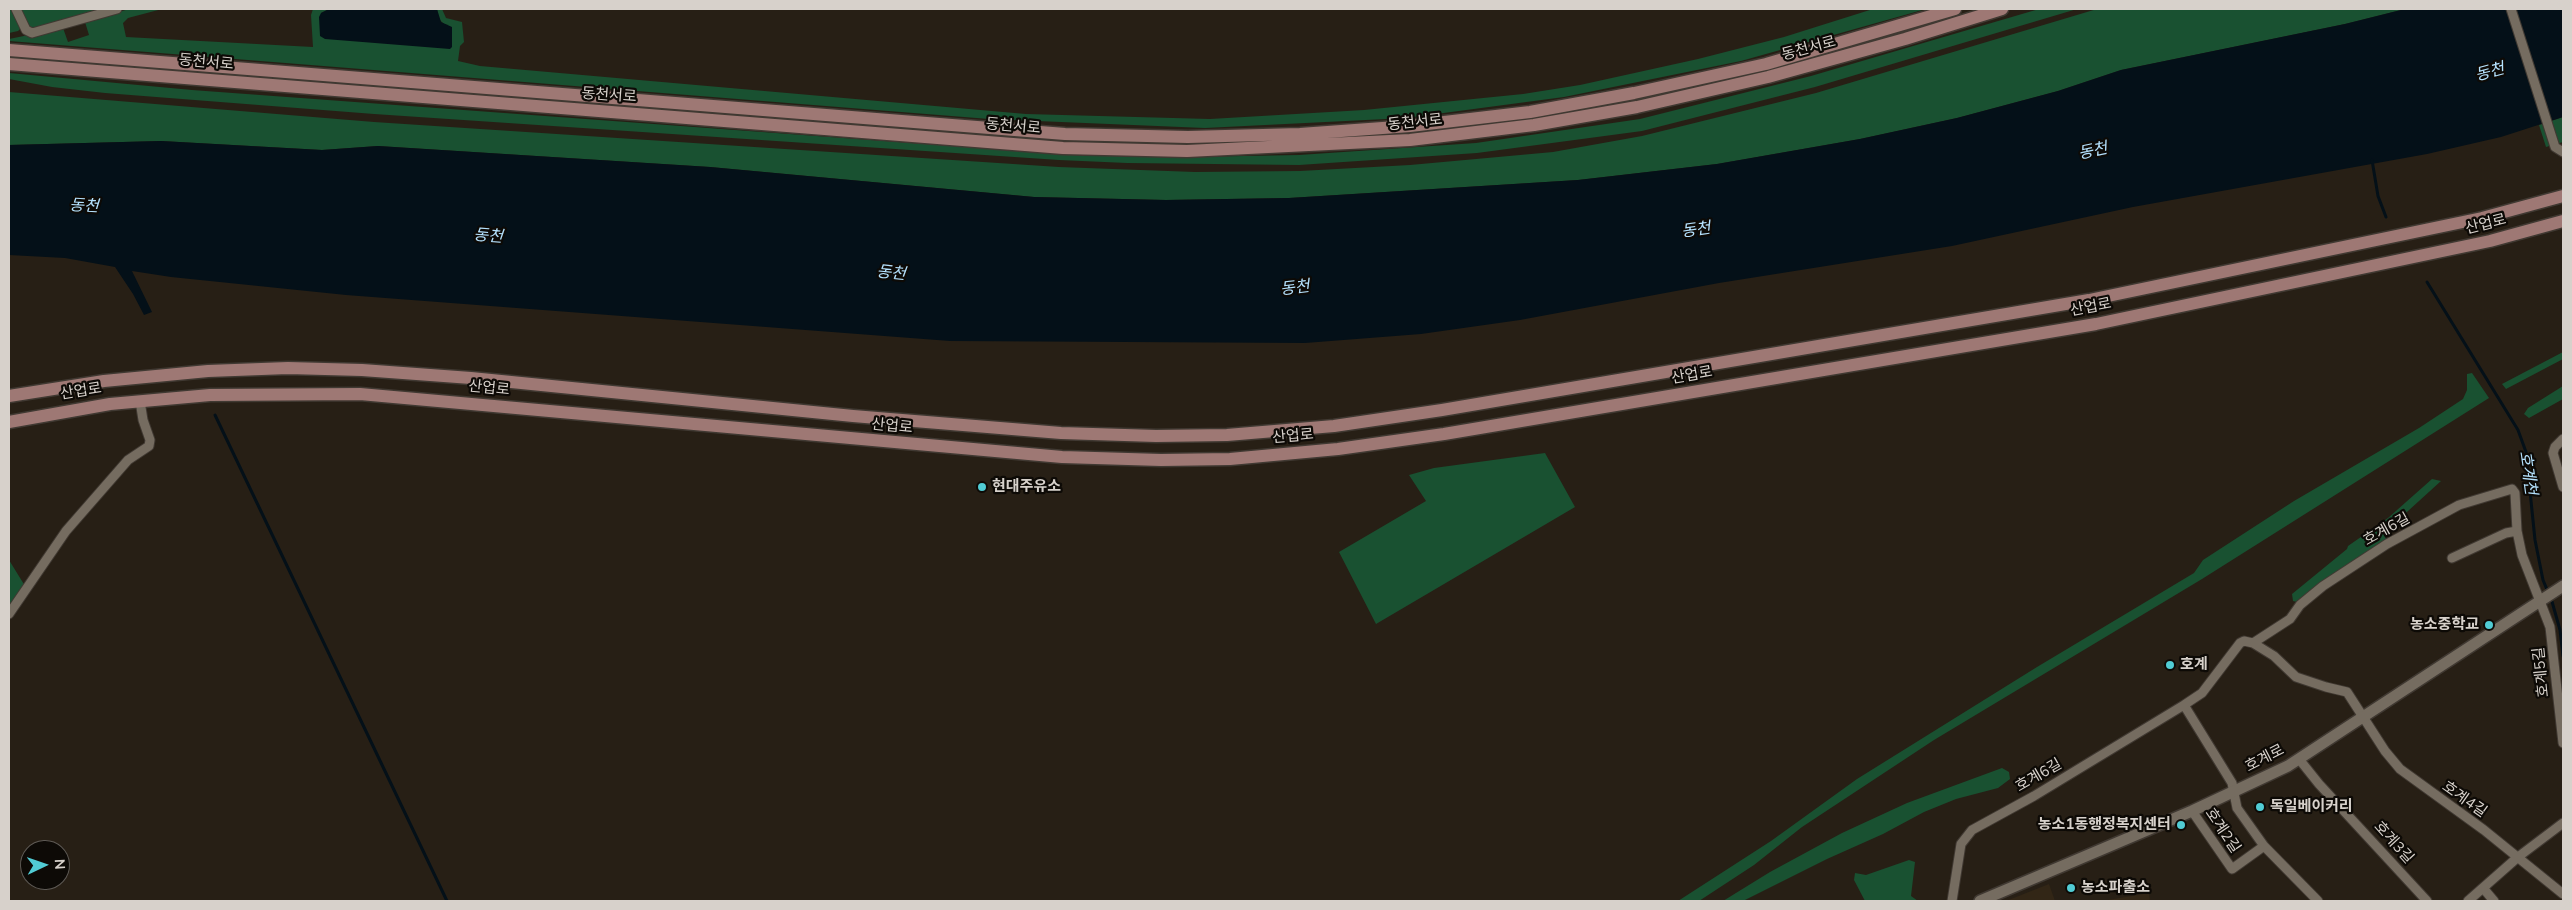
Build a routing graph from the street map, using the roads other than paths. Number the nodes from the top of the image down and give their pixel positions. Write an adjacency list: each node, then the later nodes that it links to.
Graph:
1 (16, 9): 2 (street)
2 (117, 9)
3 (1955, 9): 6 (main road, 동천서로)
4 (2002, 9): 7 (main road, 동천서로)
5 (2511, 9): 8 (street)
6 (9, 50)
7 (9, 64)
8 (2559, 150)
9 (2563, 196): 11 (main road, 산업로)
10 (2563, 221): 12 (main road, 산업로)
11 (9, 396)
12 (140, 401): 13 (main road, 산업로); 20 (street)
13 (9, 422)
14 (2563, 439): 15 (street)
15 (2563, 487)
16 (2517, 531): 17 (street); 19 (street, 호계6길); 21 (street, 호계6길)
17 (2452, 558)
18 (2562, 587): 19 (street, 호계로)
19 (2541, 600): 23 (street, 호계로); 24 (street, 호계5길)
20 (9, 614)
21 (2253, 643): 22 (street, 호계6길); 23 (street)
22 (2184, 705): 26 (street); 33 (street, 호계6길)
23 (2362, 716): 25 (street, 호계로); 30 (street, 호계4길)
24 (2563, 743)
25 (2299, 759): 26 (street, 호계로); 36 (street, 호계3길)
26 (2234, 792): 27 (street, 호계로); 29 (street)
27 (2192, 811): 29 (street, 호계2길); 34 (street, 호계로)
28 (2563, 823): 30 (street)
29 (2264, 846): 35 (street, 호계2길)
30 (2518, 857): 31 (street); 32 (street, 호계4길)
31 (2483, 888): 37 (street); 38 (street)
32 (2563, 894)
33 (1952, 901)
34 (1980, 901)
35 (2318, 901)
36 (2426, 901)
37 (2468, 901)
38 (2494, 901)

